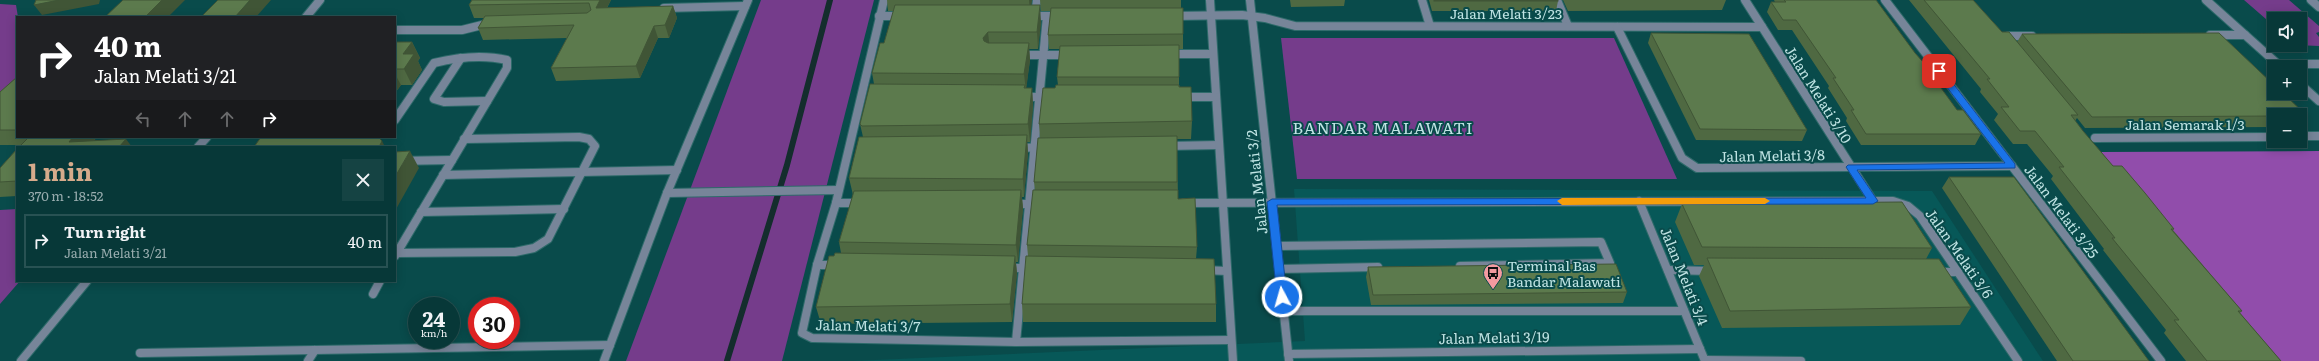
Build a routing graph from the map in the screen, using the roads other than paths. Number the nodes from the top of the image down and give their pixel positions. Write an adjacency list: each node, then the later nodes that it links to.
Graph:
1 (320, 0): 15 (street)
2 (884, 0): 16 (street, Jalan Melati 3/7)
3 (1037, 0): 19 (street)
4 (1210, 0): 23 (street)
5 (1250, 0): 24 (street, Jalan Melati 3/2)
6 (1422, 0): 26 (street)
7 (1557, 0): 27 (street)
8 (1745, 0): 29 (street, Jalan Melati 3/10)
9 (1885, 0): 67 (street, Jalan Melati 3/25)
10 (2206, 0): 32 (street)
11 (2310, 0): 13 (street)
12 (747, 3): 14 (street); 69 (street)
13 (2319, 7)
14 (656, 8)
15 (307, 16)
16 (879, 16): 17 (street); 72 (street, Jalan Melati 3/7)
17 (910, 16)
18 (1019, 16): 19 (street)
19 (1035, 16): 20 (street)
20 (1047, 16): 21 (street); 39 (street)
21 (1070, 16)
22 (1164, 16): 23 (street, Jalan Melati 3/23)
23 (1211, 16): 24 (street, Jalan Melati 3/23); 36 (street)
24 (1252, 17): 26 (street, Jalan Melati 3/23); 76 (street, Jalan Melati 3/2)
25 (501, 22): 30 (street)
26 (1430, 26): 27 (street, Jalan Melati 3/23)
27 (1568, 26): 28 (street, Jalan Melati 3/23)
28 (1617, 27): 29 (street, Jalan Melati 3/23); 68 (street, Jalan Melati 3/8)
29 (1762, 27): 68 (street, Jalan Melati 3/10)
30 (396, 30)
31 (2205, 35): 32 (street)
32 (2245, 35): 41 (street)
33 (2040, 36): 34 (street)
34 (2010, 46)
35 (1159, 54): 36 (street)
36 (1214, 54): 49 (street)
37 (1013, 55): 39 (street)
38 (1074, 55): 39 (street)
39 (1043, 56): 46 (street)
40 (461, 58): 50 (street); 50 (street); 52 (street)
41 (2273, 60)
42 (2307, 64): 43 (street)
43 (2319, 64)
44 (2307, 90): 51 (street)
45 (1016, 97): 46 (street)
46 (1039, 97): 47 (street); 62 (street)
47 (1062, 97)
48 (1170, 97): 49 (street)
49 (1216, 97): 59 (street)
50 (487, 100): 58 (street)
51 (2319, 101)
52 (396, 119)
53 (2086, 136): 56 (street, Jalan Semarak 1/3)
54 (2307, 136): 55 (street)
55 (2319, 136)
56 (2267, 137)
57 (206, 138): 60 (street)
58 (464, 139): 65 (street); 70 (street)
59 (1219, 145): 61 (street); 80 (street)
60 (199, 146)
61 (1158, 146)
62 (1034, 147): 63 (street); 64 (street); 82 (street)
63 (1057, 147)
64 (1011, 148)
65 (452, 160): 66 (street); 71 (street)
66 (396, 161)
67 (2012, 166): 68 (street, Jalan Melati 3/8); 121 (street, Jalan Melati 3/25)
68 (1851, 167): 75 (street, Jalan Melati 3/10)
69 (677, 170): 70 (street); 73 (street)
70 (584, 171): 71 (street); 84 (street)
71 (443, 175): 85 (street)
72 (838, 190): 73 (street); 77 (street, Jalan Melati 3/7)
73 (668, 193): 109 (street)
74 (1639, 201): 75 (street, Jalan Melati 3/6); 76 (street, Jalan Melati 3/6); 97 (street, Jalan Melati 3/4)
75 (1873, 201): 101 (street, Jalan Melati 3/6)
76 (1272, 202): 80 (street, Jalan Melati 3/6); 86 (street, Jalan Melati 3/2)
77 (836, 203): 78 (street); 88 (street, Jalan Melati 3/7)
78 (867, 203)
79 (1176, 203): 80 (street, Jalan Melati 3/6)
80 (1223, 203): 98 (street)
81 (1006, 204): 82 (street)
82 (1029, 204): 83 (street); 93 (street)
83 (1052, 204)
84 (564, 209): 85 (street); 87 (street)
85 (421, 212): 87 (street)
86 (1276, 246): 90 (street); 95 (street, Jalan Melati 3/2)
87 (396, 255)
88 (817, 265): 89 (street); 108 (street, Jalan Melati 3/7)
89 (849, 266)
90 (1454, 266)
91 (1390, 267): 95 (street)
92 (999, 268): 93 (street)
93 (1022, 268): 94 (street); 108 (street)
94 (1046, 269)
95 (1279, 269): 106 (street, Jalan Melati 3/2)
96 (1196, 270): 98 (street)
97 (1668, 270): 99 (street); 105 (street, Jalan Melati 3/4)
98 (1227, 271): 107 (street)
99 (1722, 271)
100 (1926, 272): 101 (street)
101 (1958, 272): 120 (street, Jalan Melati 3/6)
102 (86, 282): 114 (street)
103 (379, 282): 104 (street)
104 (373, 294)
105 (1684, 311): 106 (street); 110 (street, Jalan Melati 3/4)
106 (1284, 312): 113 (street, Jalan Melati 3/2)
107 (1231, 340): 108 (street, Jalan Melati 3/7); 117 (street)
108 (1016, 342)
109 (610, 345): 111 (street); 116 (street)
110 (1700, 349): 113 (street, Jalan Melati 3/19); 118 (street, Jalan Melati 3/4)
111 (315, 350): 112 (street); 115 (street)
112 (140, 353)
113 (1288, 358)
114 (21, 361)
115 (308, 361)
116 (604, 361)
117 (1233, 361)
118 (1705, 361): 119 (street)
119 (1801, 361)
120 (2018, 361)
121 (2161, 361)

